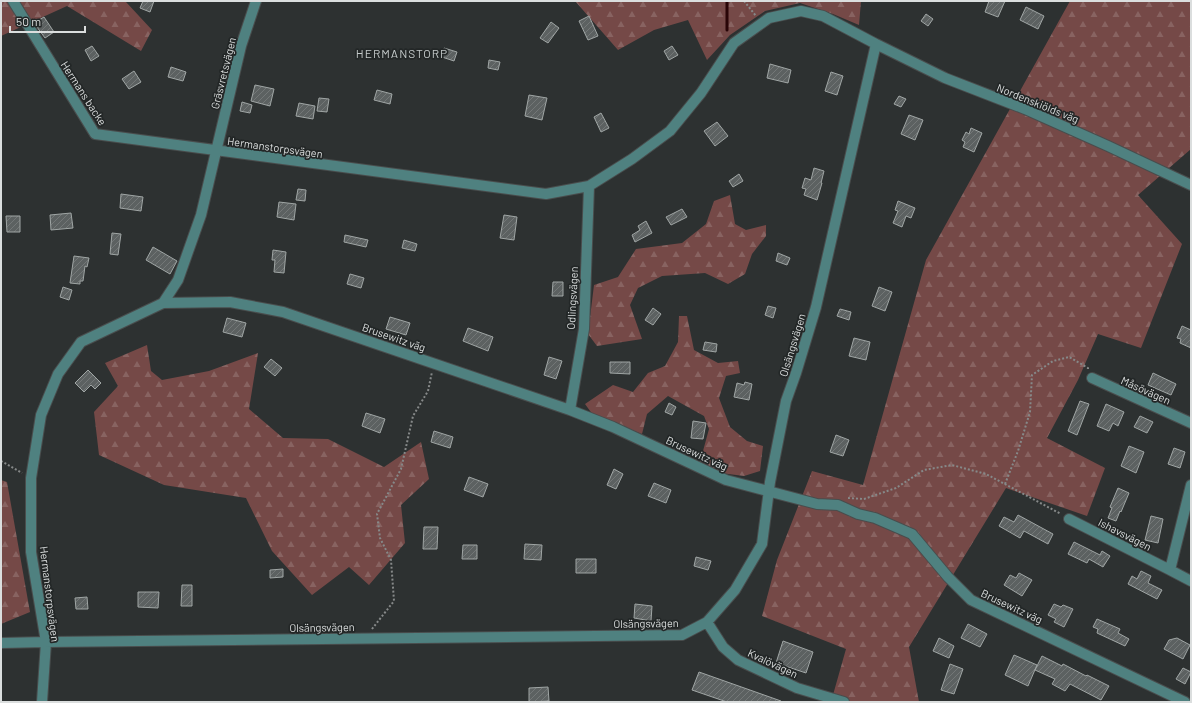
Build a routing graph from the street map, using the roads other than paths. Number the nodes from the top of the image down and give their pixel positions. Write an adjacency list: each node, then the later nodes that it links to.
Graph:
1 (13, 1): 4 (street, Hermans backe)
2 (256, 1): 4 (street, Gräsvretsvägen)
3 (876, 44): 5 (street, Nordenskiölds väg); 6 (street, Hermanstorpsvägen); 12 (street, Olsängsvägen)
4 (217, 151): 6 (street, Hermanstorpsvägen); 7 (street, Hermanstorpsvägen)
5 (1191, 185)
6 (589, 186): 9 (street, Odlingsvägen)
7 (163, 303): 9 (street, Brusewitz väg); 17 (street, Hermanstorpsvägen)
8 (1092, 378): 10 (street, Måsövägen)
9 (570, 410): 12 (street, Brusewitz väg)
10 (1191, 423)
11 (1191, 485): 14 (street)
12 (769, 491): 16 (street, Olsängsvägen); 21 (street, Brusewitz väg)
13 (1069, 519): 14 (street, Ishavsvägen)
14 (1170, 570): 15 (street, Ishavsvägen)
15 (1191, 581)
16 (708, 622): 17 (street, Olsängsvägen); 20 (street, Kvalövägen)
17 (46, 642): 18 (street, Olsängsvägen); 19 (street, Hermanstorpsvägen)
18 (1, 643)
19 (42, 702)
20 (844, 702)
21 (1185, 702)

